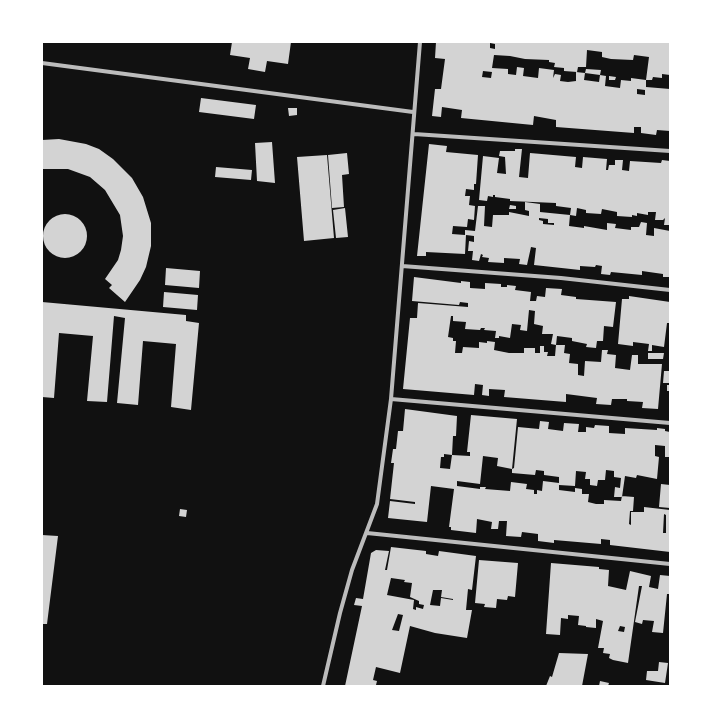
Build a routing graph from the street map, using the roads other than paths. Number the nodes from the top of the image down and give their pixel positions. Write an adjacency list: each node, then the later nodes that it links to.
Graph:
1 (420, 42): 3 (street)
2 (42, 63): 3 (street)
3 (413, 112): 4 (street)
4 (414, 134): 5 (street); 6 (street)
5 (670, 151)
6 (402, 266): 7 (street); 8 (street)
7 (670, 290)
8 (391, 399): 9 (street); 10 (street)
9 (670, 423)
10 (367, 533): 11 (street); 12 (street)
11 (670, 564)
12 (323, 686)

